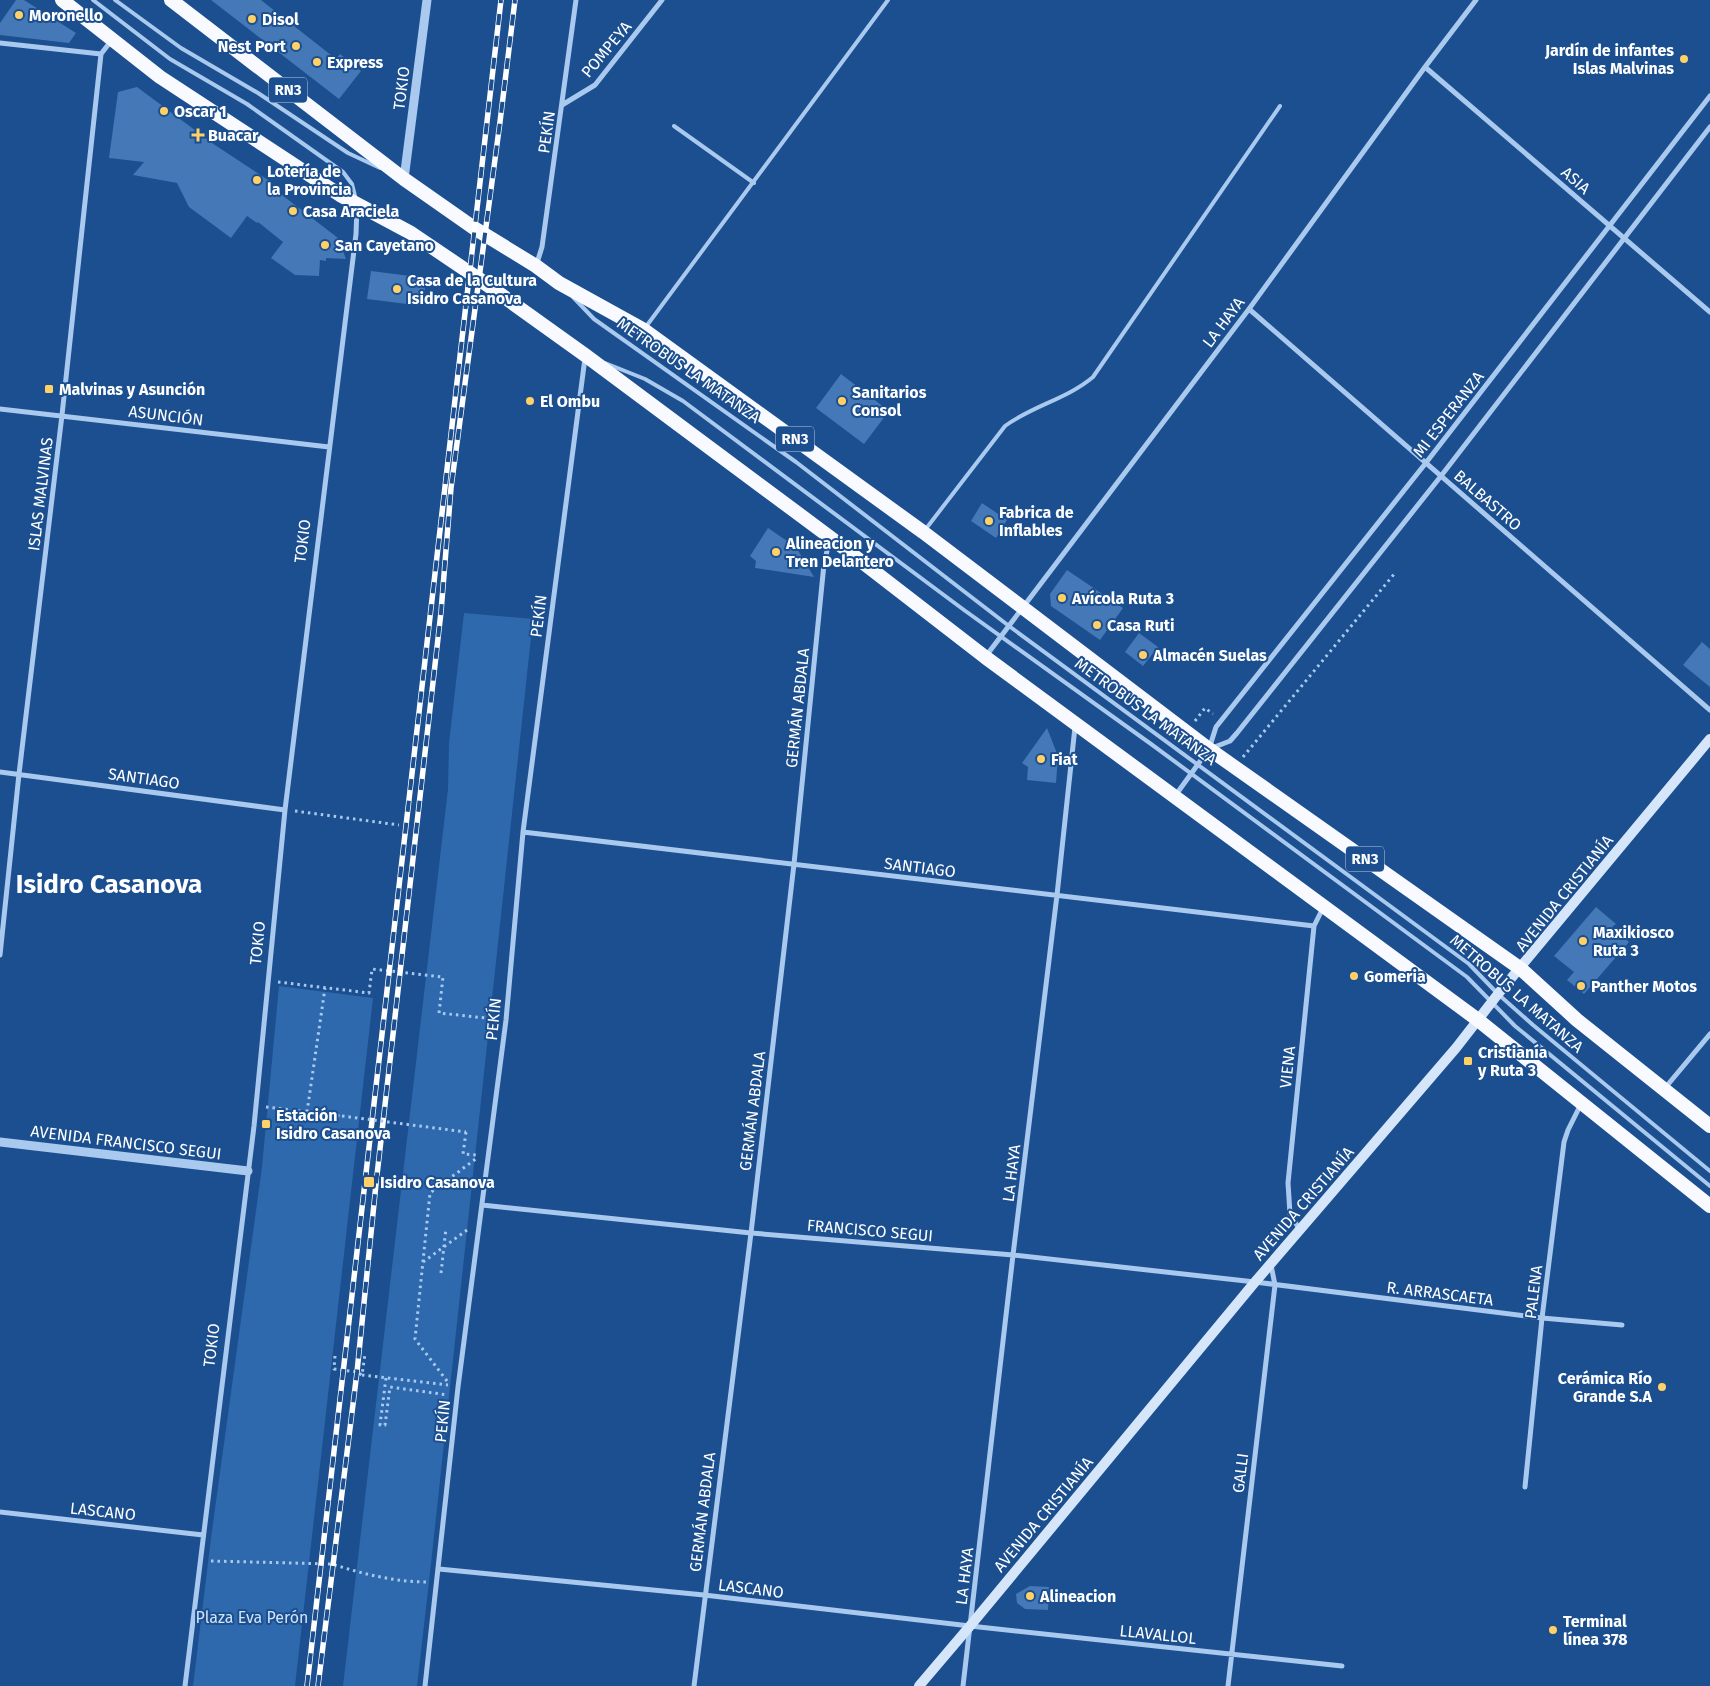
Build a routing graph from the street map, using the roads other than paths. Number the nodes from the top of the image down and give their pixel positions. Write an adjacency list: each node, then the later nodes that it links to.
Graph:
1 (62, 0): 10 (highway)
2 (93, 0): 21 (lane)
3 (115, 0): 19 (lane)
4 (171, 0): 19 (highway, RN3)
5 (427, 0): 19 (street, TOKIO)
6 (576, 0): 15 (street, PEKÍN)
7 (662, 0): 15 (street, POMPEYA)
8 (888, 0): 20 (lane)
9 (1476, 0): 13 (street, LA HAYA)
10 (113, 39): 12 (street); 21 (highway)
11 (0, 43): 12 (street)
12 (101, 54): 31 (street, ISLAS MALVINAS)
13 (1425, 67): 22 (street, ASIA); 26 (street, LA HAYA)
14 (1710, 96): 22 (street, MI ESPERANZA)
15 (562, 105): 24 (street, PEKÍN)
16 (1280, 106): 35 (lane)
17 (674, 126): 20 (lane)
18 (1710, 126): 23 (street, MI ESPERANZA)
19 (404, 179): 24 (highway, RN3)
20 (754, 182): 28 (lane)
21 (357, 204): 29 (highway); 32 (street, TOKIO)
22 (1611, 226): 23 (street, ASIA); 33 (street, MI ESPERANZA)
23 (1624, 239): 27 (street, ASIA); 34 (street, MI ESPERANZA)
24 (536, 266): 25 (highway, RN3)
25 (559, 283): 28 (highway, RN3); 38 (lane, METROBUS LA MATANZA)
26 (1249, 309): 33 (street, BALBASTRO); 37 (street, LA HAYA)
27 (1710, 312)
28 (644, 330): 35 (highway, RN3)
29 (585, 355): 36 (highway); 39 (lane, METROBUS LA MATANZA); 51 (street, PEKÍN)
30 (0, 409): 31 (street, ASUNCIÓN)
31 (62, 415): 32 (street, ASUNCIÓN); 48 (street, ISLAS MALVINAS)
32 (329, 446): 50 (street, TOKIO)
33 (1425, 464): 34 (street, BALBASTRO); 44 (street, MI ESPERANZA)
34 (1441, 476): 41 (street, BALBASTRO); 44 (street, MI ESPERANZA)
35 (923, 532): 37 (highway, RN3)
36 (830, 538): 40 (highway); 52 (street, GERMÁN ABDALA)
37 (1023, 608): 38 (street, LA HAYA); 44 (highway, RN3)
38 (1009, 626): 39 (street, LA HAYA); 45 (lane, METROBUS LA MATANZA)
39 (1000, 637): 40 (street, LA HAYA); 47 (lane, METROBUS LA MATANZA)
40 (986, 657): 42 (highway)
41 (1710, 710)
42 (1076, 724): 49 (highway); 53 (street, LA HAYA)
43 (1710, 739): 57 (main road, AVENIDA CRISTIANÍA)
44 (1209, 750): 45 (street, MI ESPERANZA); 57 (highway, RN3)
45 (1198, 764): 47 (street, MI ESPERANZA); 58 (lane, METROBUS LA MATANZA)
46 (0, 772): 48 (street, SANTIAGO)
47 (1190, 773): 49 (street, MI ESPERANZA); 59 (lane, METROBUS LA MATANZA)
48 (18, 774): 50 (street, SANTIAGO); 56 (street, ISLAS MALVINAS)
49 (1174, 796): 54 (highway)
50 (285, 810): 66 (street, TOKIO)
51 (523, 832): 52 (street, SANTIAGO); 69 (street, PEKÍN)
52 (794, 864): 53 (street, SANTIAGO); 72 (street, GERMÁN ABDALA)
53 (1057, 895): 55 (street, SANTIAGO); 73 (street, LA HAYA)
54 (1324, 906): 55 (street, VIENA); 60 (highway)
55 (1314, 926): 71 (street, VIENA)
56 (0, 956)
57 (1521, 969): 58 (main road, AVENIDA CRISTIANÍA); 62 (highway, RN3)
58 (1498, 994): 59 (main road, AVENIDA CRISTIANÍA); 67 (lane, METROBUS LA MATANZA)
59 (1491, 1004): 60 (main road, AVENIDA CRISTIANÍA); 68 (lane, METROBUS LA MATANZA)
60 (1478, 1020): 63 (highway); 71 (main road, AVENIDA CRISTIANÍA)
61 (1710, 1034): 62 (street)
62 (1665, 1089): 64 (highway, RN3)
63 (1582, 1104): 70 (highway); 77 (street, PALENA)
64 (1710, 1126)
65 (0, 1142): 66 (street, AVENIDA FRANCISCO SEGUI)
66 (248, 1171): 81 (street, TOKIO)
67 (1710, 1171)
68 (1710, 1186)
69 (482, 1205): 72 (street, FRANCISCO SEGUI); 82 (street, PEKÍN)
70 (1710, 1206)
71 (1300, 1230): 74 (main road, AVENIDA CRISTIANÍA)
72 (751, 1233): 73 (street, FRANCISCO SEGUI); 83 (street, GERMÁN ABDALA)
73 (1013, 1255): 75 (street, FRANCISCO SEGUI); 84 (street, LA HAYA)
74 (1271, 1264): 75 (main road, AVENIDA CRISTIANÍA); 76 (street, GALLI)
75 (1255, 1282): 76 (street, R. ARRASCAETA); 84 (main road, AVENIDA CRISTIANÍA)
76 (1275, 1285): 77 (street, R. ARRASCAETA); 85 (street, GALLI)
77 (1542, 1318): 78 (street, R. ARRASCAETA); 79 (street, PALENA)
78 (1622, 1325)
79 (1525, 1486)
80 (0, 1512): 81 (street, LASCANO)
81 (203, 1535): 87 (street, TOKIO)
82 (440, 1569): 83 (street, LASCANO); 88 (street, PEKÍN)
83 (704, 1595): 84 (street, LASCANO); 89 (street, GERMÁN ABDALA)
84 (970, 1626): 85 (street, LLAVALLOL); 90 (main road, AVENIDA CRISTIANÍA); 91 (street, LA HAYA)
85 (1231, 1655): 86 (street, LLAVALLOL); 92 (street, GALLI)
86 (1342, 1666)
87 (185, 1686)
88 (425, 1686)
89 (694, 1686)
90 (919, 1686)
91 (963, 1686)
92 (1228, 1686)

